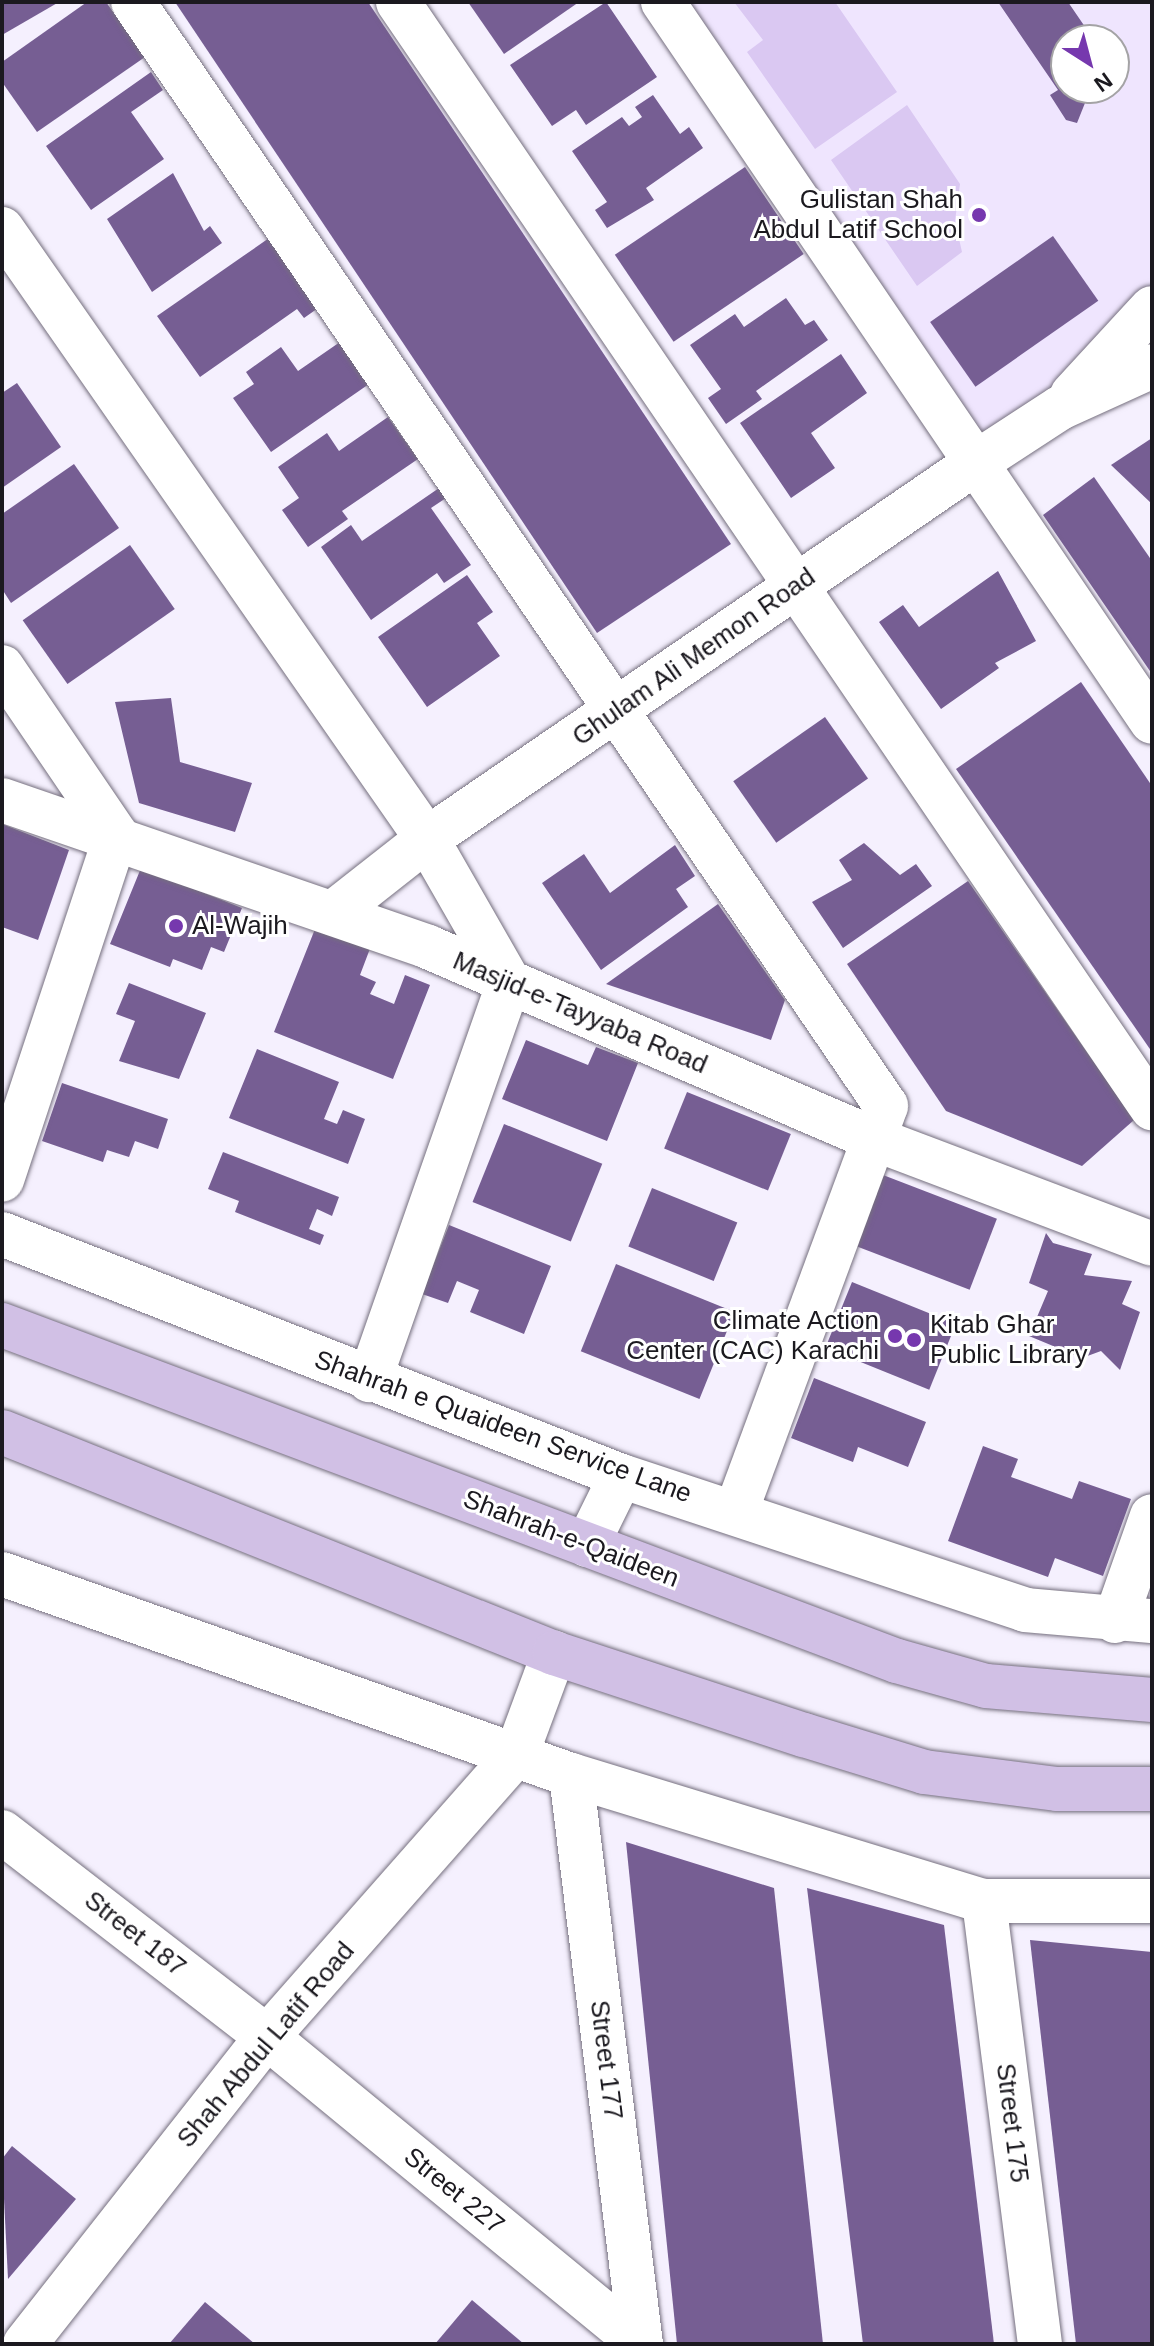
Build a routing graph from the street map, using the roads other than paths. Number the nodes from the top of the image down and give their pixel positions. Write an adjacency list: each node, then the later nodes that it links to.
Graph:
1 (133, 2): 11 (street)
2 (398, 2): 9 (street)
3 (663, 2): 8 (street)
4 (2, 229): 15 (street)
5 (1152, 308): 7 (street)
6 (1152, 366): 7 (street)
7 (1060, 408): 8 (street, Ghulam Ali Memon Road)
8 (974, 464): 9 (street, Ghulam Ali Memon Road); 12 (street)
9 (794, 588): 11 (street, Ghulam Ali Memon Road); 18 (street)
10 (2, 667): 14 (street)
11 (617, 710): 15 (street, Ghulam Ali Memon Road); 19 (street)
12 (1152, 722)
13 (2, 800): 14 (street, Masjid-e-Tayyaba Road)
14 (116, 835): 16 (street, Masjid-e-Tayyaba Road); 20 (street)
15 (427, 839): 16 (street, Ghulam Ali Memon Road); 17 (street)
16 (333, 913): 17 (street, Masjid-e-Tayyaba Road)
17 (509, 982): 19 (street, Masjid-e-Tayyaba Road); 24 (street)
18 (1152, 1108)
19 (872, 1138): 22 (street, Masjid-e-Tayyaba Road); 27 (street)
20 (2, 1180)
21 (2, 1234): 24 (street, Shahrah e Quaideen Service Lane)
22 (1152, 1244)
23 (2, 1325): 29 (main road, Shahrah-e-Qaideen)
24 (370, 1380): 26 (street, Shahrah e Quaideen Service Lane)
25 (2, 1432): 32 (main road)
26 (621, 1476): 27 (street, Shahrah e Quaideen Service Lane); 29 (street)
27 (736, 1511): 31 (street, Shahrah e Quaideen Service Lane)
28 (1152, 1516): 31 (street)
29 (587, 1545): 33 (main road, Shahrah-e-Qaideen)
30 (2, 1574): 34 (street)
31 (1133, 1621)
32 (554, 1653): 34 (street); 36 (main road)
33 (1152, 1700)
34 (517, 1753): 35 (street); 40 (street, Shah Abdul Latif Road)
35 (571, 1775): 38 (street); 42 (street, Street 177)
36 (1152, 1789)
37 (2, 1832): 40 (street, Street 187)
38 (984, 1901): 39 (street); 43 (street, Street 175)
39 (1152, 1901)
40 (267, 2037): 41 (street, Shah Abdul Latif Road); 42 (street, Street 227)
41 (25, 2344)
42 (641, 2344)
43 (1040, 2344)

